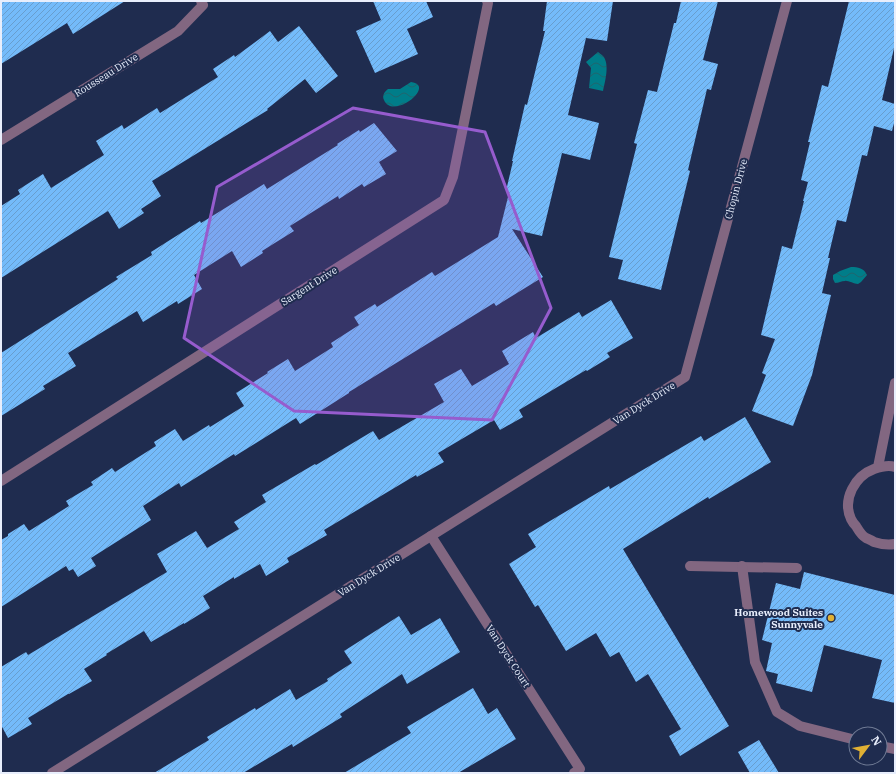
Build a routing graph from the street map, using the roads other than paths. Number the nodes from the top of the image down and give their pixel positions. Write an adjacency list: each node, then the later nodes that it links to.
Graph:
1 (201, 1): 4 (street, Rousseau Drive)
2 (487, 1): 9 (street, Sargent Drive)
3 (787, 1): 5 (street, Chopin Drive)
4 (1, 140)
5 (686, 377): 10 (street, Van Dyck Drive)
6 (895, 383): 7 (street)
7 (878, 467): 8 (street); 11 (street)
8 (895, 467)
9 (1, 481)
10 (432, 536): 16 (street, Van Dyck Drive); 17 (street, Van Dyck Court)
11 (895, 544)
12 (690, 566): 13 (street)
13 (742, 566): 14 (street); 15 (street)
14 (797, 568)
15 (848, 738)
16 (52, 773)
17 (574, 773)

